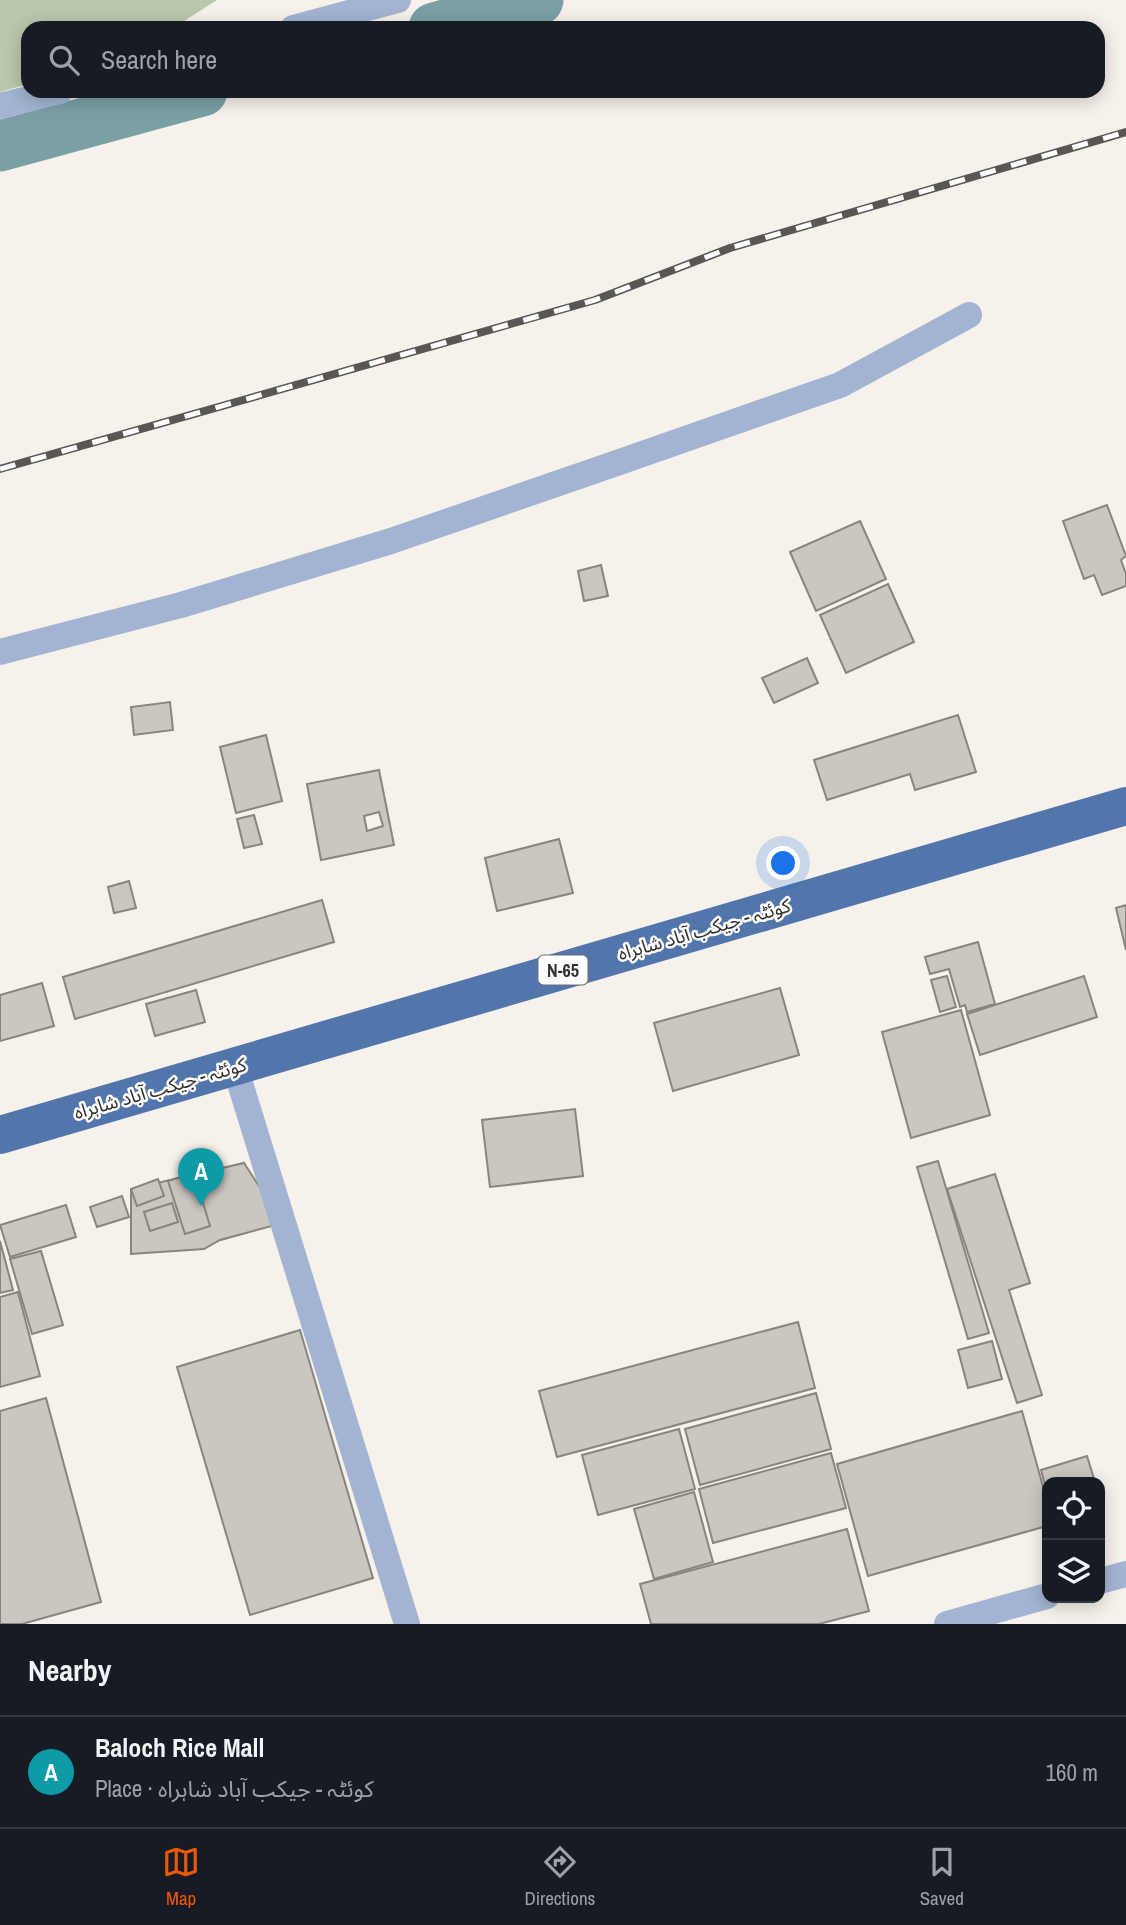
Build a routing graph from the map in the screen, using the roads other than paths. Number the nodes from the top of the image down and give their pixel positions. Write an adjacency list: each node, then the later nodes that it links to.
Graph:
1 (398, 0): 2 (street)
2 (319, 21)
3 (32, 98): 4 (street)
4 (0, 106)
5 (969, 315): 6 (street)
6 (0, 652)
7 (1126, 806): 8 (highway, کوئٹہ - جیکب آباد شاہراہ / N-65)
8 (234, 1067): 9 (highway, کوئٹہ - جیکب آباد شاہراہ / N-65); 13 (street)
9 (0, 1135)
10 (1126, 1574): 11 (street)
11 (1105, 1580)
12 (1042, 1597): 14 (street)
13 (407, 1624)
14 (947, 1624)

